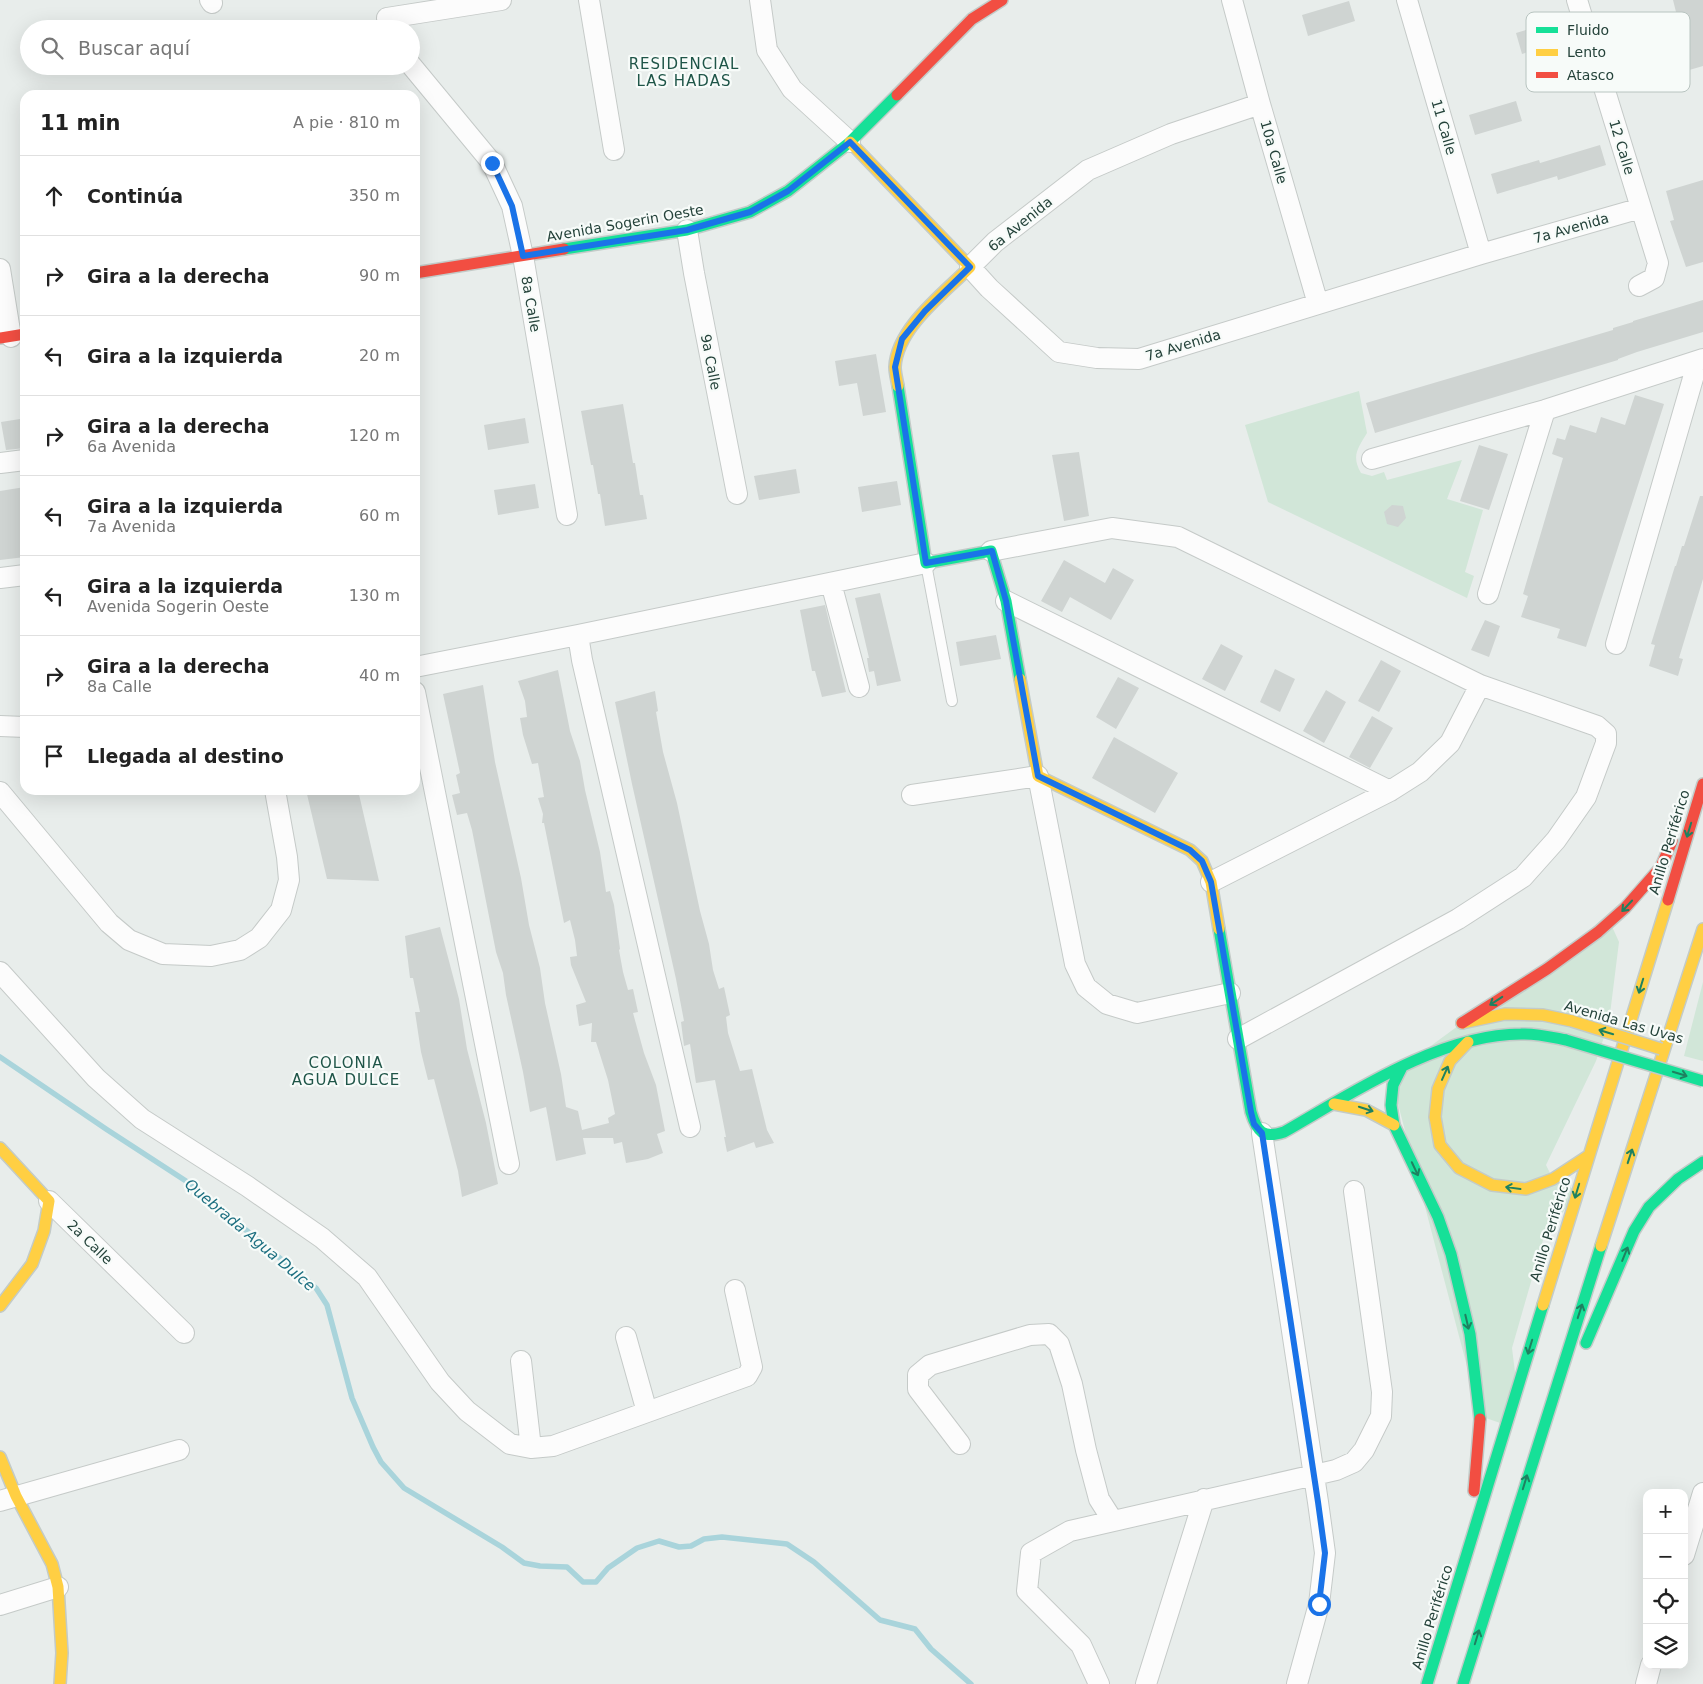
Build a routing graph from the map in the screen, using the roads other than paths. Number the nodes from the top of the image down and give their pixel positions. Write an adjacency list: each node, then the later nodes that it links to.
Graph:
1 (501, 0): 10 (street)
2 (589, 0): 16 (street)
3 (760, 0): 15 (street, 7a Avenida)
4 (978, 0): 11 (street)
5 (1002, 0): 11 (main road, Avenida Sogerin Oeste)
6 (1232, 0): 14 (street, 10a Calle)
7 (1407, 0): 19 (street, 11 Calle)
8 (1577, 0): 9 (street, 12 Calle)
9 (1581, 12)
10 (387, 16)
11 (972, 19): 15 (main road, Avenida Sogerin Oeste)
12 (419, 75): 20 (street, 8a Calle)
13 (1605, 92): 17 (street, 12 Calle)
14 (1260, 104): 21 (street, 6a Avenida); 25 (street, 10a Calle)
15 (850, 142): 18 (main road, Avenida Sogerin Oeste); 21 (main road, 7a Avenida)
16 (614, 150)
17 (1641, 208): 19 (street, 7a Avenida); 24 (street, 12 Calle)
18 (687, 230): 20 (main road, Avenida Sogerin Oeste); 32 (street, 9a Calle)
19 (1482, 254): 25 (street, 7a Avenida)
20 (523, 256): 23 (main road, Avenida Sogerin Oeste); 33 (street, 8a Calle)
21 (970, 267): 25 (street, 7a Avenida); 35 (main road, 6a Avenida)
22 (0, 269): 26 (street)
23 (420, 272)
24 (1639, 286)
25 (1318, 304)
26 (12, 337)
27 (1700, 360): 28 (street); 42 (street)
28 (1546, 410): 29 (street); 39 (street)
29 (1372, 459)
30 (20, 461): 31 (street)
31 (0, 463)
32 (737, 494)
33 (567, 515)
34 (992, 551): 35 (main road); 40 (main road); 44 (street)
35 (926, 563): 38 (street); 46 (lane)
36 (20, 576): 37 (street)
37 (0, 578)
38 (831, 582): 41 (street); 45 (street)
39 (1488, 594)
40 (1006, 601): 51 (main road); 53 (street)
41 (578, 635): 43 (street); 71 (street)
42 (1616, 644)
43 (420, 666)
44 (1480, 685): 53 (street); 63 (street)
45 (859, 687)
46 (952, 701)
47 (420, 717): 76 (street)
48 (0, 726): 49 (street)
49 (20, 727)
50 (1703, 774): 66 (main road, Avenida Las Uvas, bridge)
51 (1038, 776): 56 (street); 57 (main road); 60 (street)
52 (1703, 784): 74 (main road, Anillo Periférico, one-way to 74)
53 (1390, 791): 57 (street)
54 (0, 792): 55 (street)
55 (277, 795)
56 (912, 795)
57 (1211, 882): 60 (main road)
58 (1703, 929): 62 (main road)
59 (0, 972): 86 (street)
60 (1230, 993): 63 (main road)
61 (1691, 1001): 62 (main road)
62 (1672, 1030): 89 (main road, one-way to 62)
63 (1238, 1039): 72 (main road)
64 (1468, 1042): 67 (main road); 68 (main road, one-way to 68, bridge); 74 (main road, one-way to 64)
65 (1422, 1046): 67 (main road)
66 (1675, 1053)
67 (1402, 1067): 69 (main road); 70 (main road)
68 (1703, 1081)
69 (1334, 1104): 70 (main road, one-way to 70); 72 (main road)
70 (1394, 1125): 95 (main road, one-way to 95)
71 (690, 1128)
72 (1262, 1133): 90 (street)
73 (0, 1148): 78 (main road, 2a Calle)
74 (1588, 1156): 95 (main road, Anillo Periférico, one-way to 95)
75 (1703, 1162): 89 (main road, one-way to 75)
76 (509, 1164)
77 (1354, 1191): 90 (street)
78 (49, 1201): 80 (main road); 81 (street, 2a Calle)
79 (735, 1290): 84 (street)
80 (0, 1306)
81 (184, 1333)
82 (626, 1337): 84 (street)
83 (521, 1361): 86 (street)
84 (647, 1412): 86 (street)
85 (960, 1444): 94 (street)
86 (531, 1448)
87 (179, 1450): 92 (street)
88 (0, 1456): 92 (main road)
89 (1533, 1458): 105 (main road, one-way to 89)
90 (1314, 1475): 93 (street); 103 (street)
91 (1703, 1493): 96 (street)
92 (8, 1498): 97 (main road)
93 (1204, 1499): 94 (street); 102 (street)
94 (1113, 1521): 101 (street)
95 (1471, 1540): 104 (main road, Anillo Periférico)
96 (1688, 1542)
97 (58, 1587): 98 (street); 100 (main road)
98 (0, 1604)
99 (1650, 1669): 106 (street)
100 (60, 1684)
101 (1099, 1684)
102 (1146, 1684)
103 (1297, 1684)
104 (1427, 1684)
105 (1463, 1684)
106 (1646, 1684)

